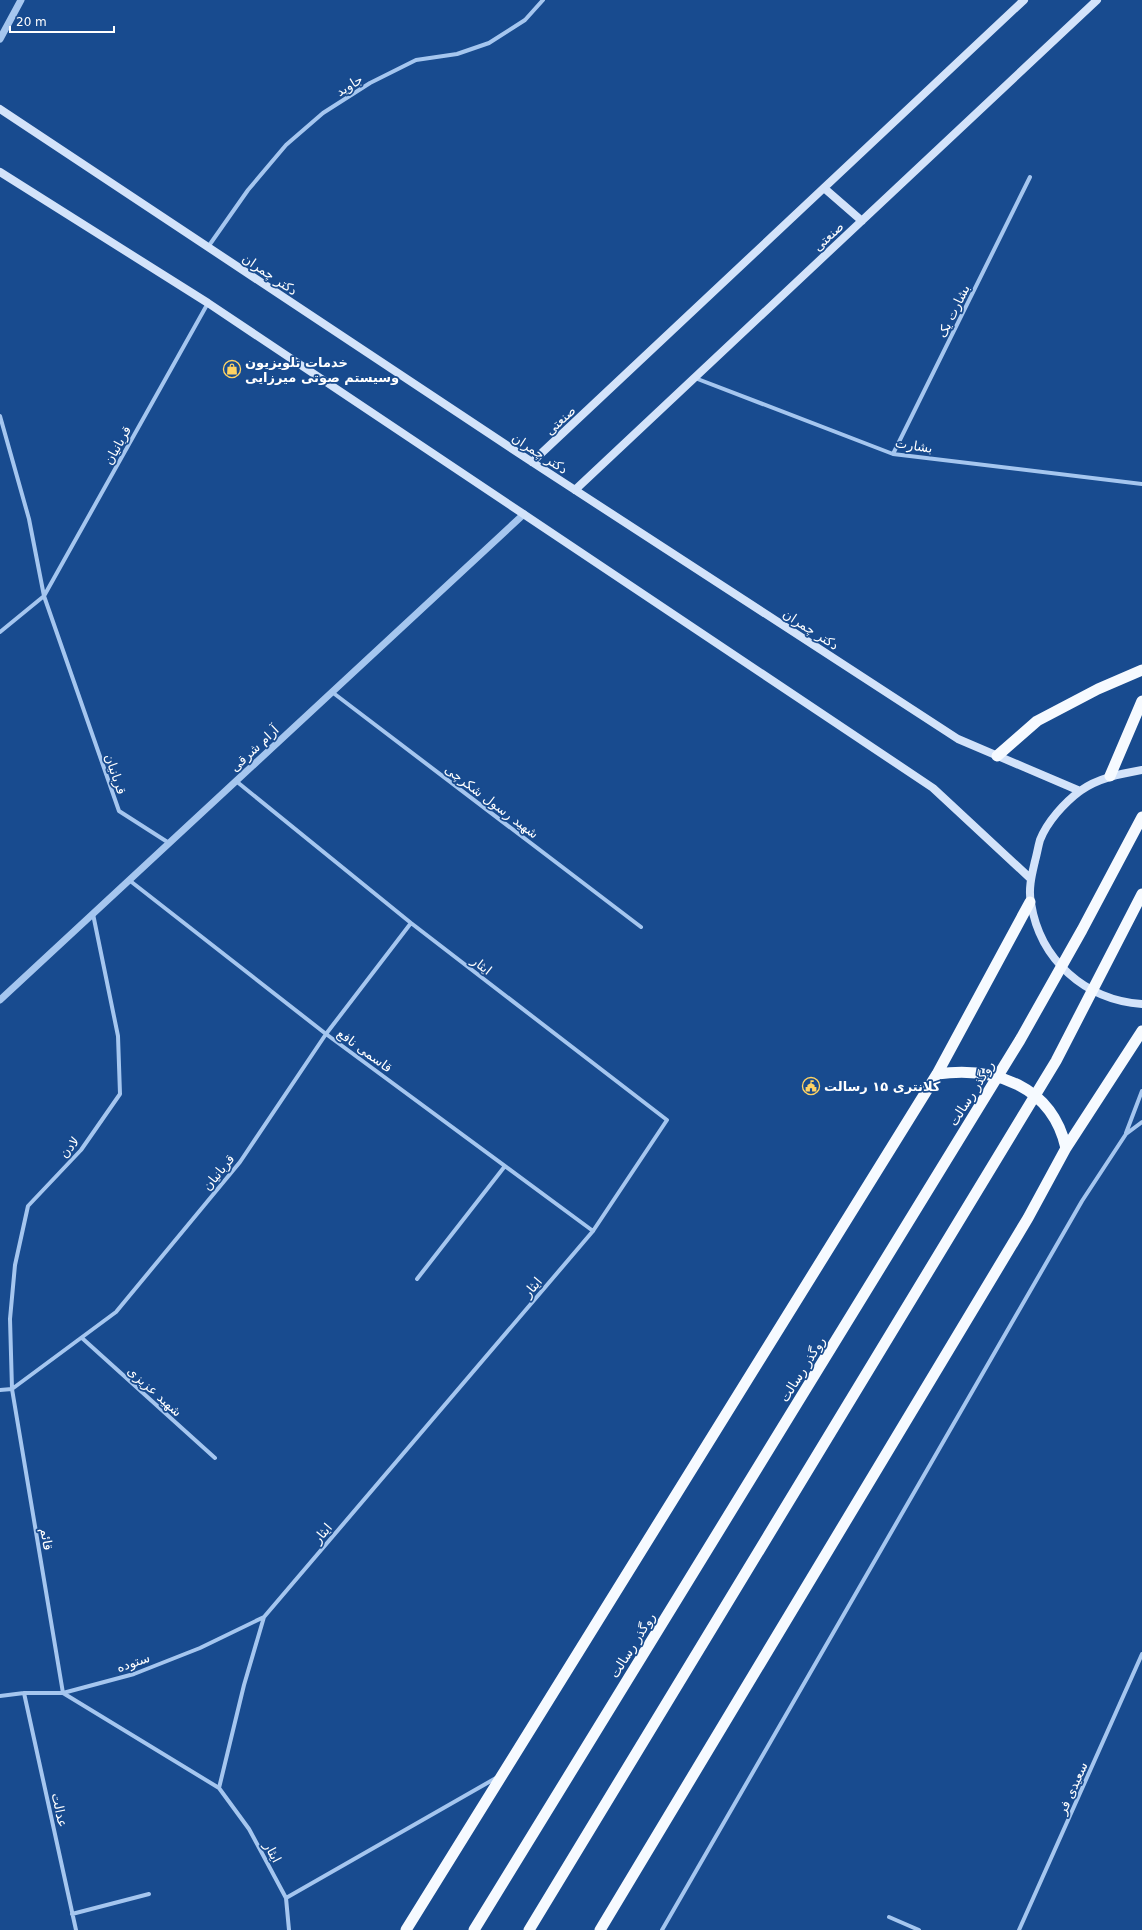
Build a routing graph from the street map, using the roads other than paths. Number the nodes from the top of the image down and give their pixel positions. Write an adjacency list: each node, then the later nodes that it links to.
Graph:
1 (21, 0): 5 (street)
2 (543, 0): 11 (street, جاوید)
3 (1024, 0): 9 (main road, صنعتی)
4 (1097, 0): 10 (main road, صنعتی)
5 (0, 39)
6 (0, 109): 11 (main road, دکتر چمران)
7 (0, 172): 12 (main road)
8 (1030, 177): 15 (street, بشارت یک)
9 (824, 188): 10 (main road); 16 (main road, صنعتی)
10 (862, 221): 13 (main road, صنعتی)
11 (208, 247): 16 (main road, دکتر چمران)
12 (208, 303): 19 (main road); 20 (street, قربانیان)
13 (695, 378): 15 (street, بشارت); 18 (main road, صنعتی)
14 (0, 416): 20 (street, قربانیان)
15 (893, 454): 17 (street, بشارت)
16 (532, 462): 18 (main road, دکتر چمران)
17 (1142, 484)
18 (575, 490): 25 (main road, دکتر چمران)
19 (524, 514): 23 (street, آرام شرقی); 32 (main road)
20 (44, 596): 21 (street, قربانیان); 31 (street, قربانیان)
21 (0, 632)
22 (1142, 670): 25 (highway)
23 (332, 692): 28 (street, آرام شرقی); 38 (street, شهید رسول شکرچی)
24 (1142, 701): 27 (highway)
25 (997, 756): 29 (main road, دکتر چمران)
26 (1142, 770): 27 (main road)
27 (1110, 776): 29 (main road)
28 (236, 781): 31 (street, آرام شرقی); 37 (street, ایثار)
29 (1080, 791): 32 (main road)
30 (1142, 817): 69 (highway, روگذر رسالت, bridge)
31 (169, 843): 33 (street, آرام شرقی)
32 (1031, 879): 35 (main road)
33 (129, 880): 36 (street, آرام شرقی); 42 (street, قاسمی نافع)
34 (1142, 894): 70 (highway, bridge)
35 (1030, 902): 40 (main road); 43 (highway)
36 (93, 914): 39 (street, آرام شرقی); 52 (street, لادن)
37 (411, 923): 42 (street, قربانیان); 49 (street, ایثار)
38 (640, 927)
39 (0, 1000)
40 (1142, 1004)
41 (1142, 1031): 47 (highway)
42 (326, 1034): 48 (street, قاسمی نافع); 51 (street, قربانیان)
43 (938, 1074): 47 (highway); 60 (highway)
44 (1142, 1091): 46 (street)
45 (1142, 1122): 46 (street)
46 (1126, 1134): 72 (street)
47 (1066, 1148): 71 (highway)
48 (505, 1166): 49 (street, قاسمی نافع); 50 (street)
49 (593, 1231): 55 (street, ایثار)
50 (418, 1279)
51 (82, 1338): 52 (street, قربانیان); 54 (street, شهید عزیزی)
52 (12, 1389): 53 (street); 58 (street, قائم)
53 (0, 1390)
54 (215, 1458)
55 (264, 1616): 58 (street, ستوده); 61 (street, ایثار)
56 (1142, 1654): 74 (street, سعیدی فر)
57 (24, 1693): 58 (street, ستوده); 59 (street, ستوده); 64 (street, عدالت)
58 (63, 1693): 61 (street)
59 (0, 1696)
60 (502, 1775): 63 (street); 68 (highway)
61 (219, 1788): 63 (street, ایثار)
62 (149, 1894): 64 (street)
63 (286, 1898): 67 (street, ایثار)
64 (72, 1914): 66 (street, عدالت)
65 (889, 1917): 73 (street)
66 (76, 1930)
67 (289, 1930)
68 (406, 1930)
69 (474, 1930)
70 (529, 1930)
71 (600, 1930)
72 (662, 1930)
73 (919, 1930)
74 (1019, 1930)

